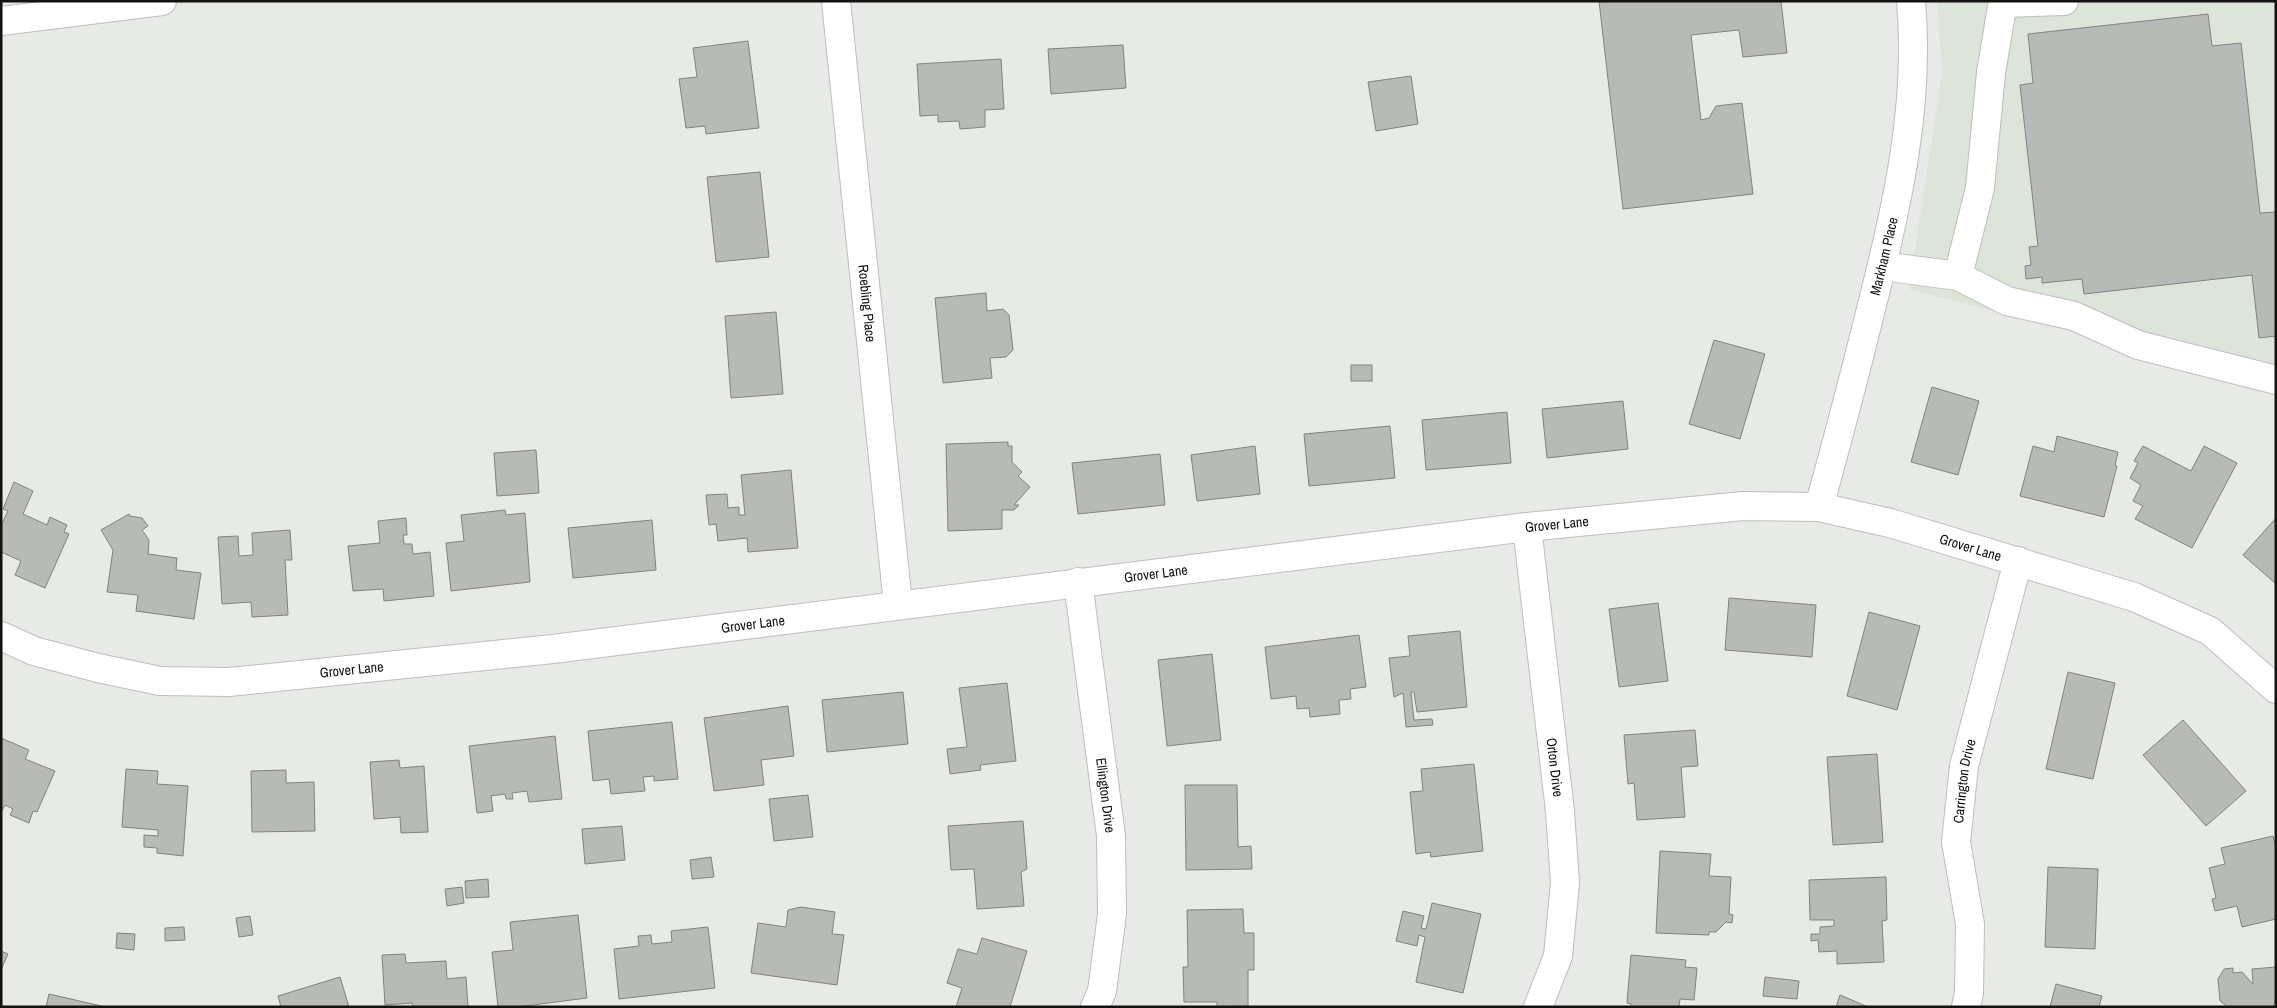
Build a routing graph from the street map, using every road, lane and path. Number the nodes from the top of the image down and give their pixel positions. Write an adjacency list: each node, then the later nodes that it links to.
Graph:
1 (162, 1): 6 (street)
2 (836, 1): 14 (street, Roebling Place)
3 (1911, 1): 7 (street, Markham Place)
4 (2064, 1): 5 (street)
5 (2003, 2): 8 (street)
6 (1, 21)
7 (1882, 266): 8 (street); 10 (street, Markham Place)
8 (1958, 276): 9 (street)
9 (2276, 380)
10 (1819, 507): 11 (street, Grover Lane); 12 (street, Grover Lane)
11 (1527, 527): 13 (street, Grover Lane); 18 (street, Orton Drive)
12 (2018, 561): 16 (street, Grover Lane); 19 (street, Carrington Drive)
13 (1078, 582): 14 (street, Grover Lane); 17 (street, Ellington Drive)
14 (898, 604): 15 (street, Grover Lane)
15 (1, 636)
16 (2276, 689)
17 (1095, 1007)
18 (1538, 1007)
19 (1966, 1007)

